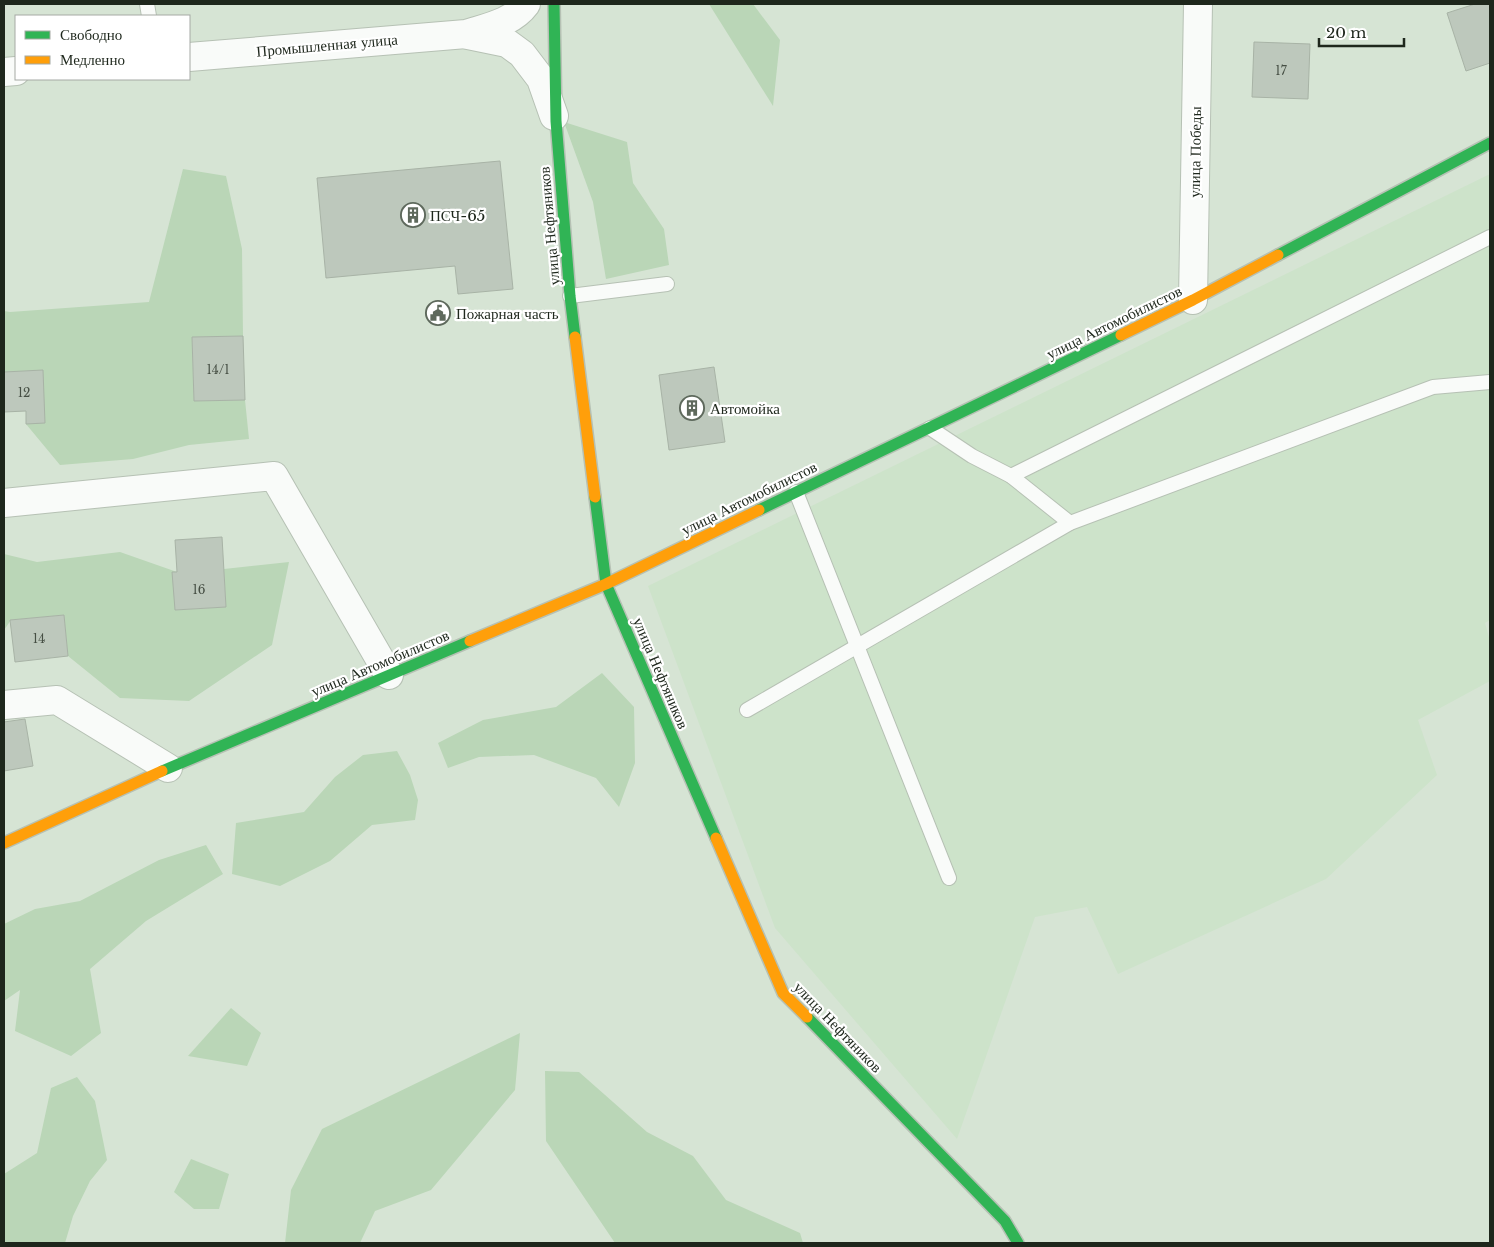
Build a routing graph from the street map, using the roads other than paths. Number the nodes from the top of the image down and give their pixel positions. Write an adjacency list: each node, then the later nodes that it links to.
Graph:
1 (526, 4): 4 (street, Промышленная улица)
2 (554, 4): 6 (street, улица Нефтяников)
3 (1198, 4): 11 (street, улица Победы)
4 (466, 34): 5 (street, Промышленная улица); 6 (street, Промышленная улица)
5 (190, 57)
6 (556, 121): 10 (street, улица Нефтяников)
7 (1490, 143): 11 (street, улица Автомобилистов)
8 (1490, 237): 14 (lane)
9 (667, 284): 10 (lane)
10 (570, 296): 18 (street, улица Нефтяников)
11 (1192, 300): 13 (street, улица Автомобилистов)
12 (1490, 382): 17 (lane)
13 (930, 428): 14 (lane); 15 (street, улица Автомобилистов)
14 (1011, 476): 17 (lane)
15 (796, 492): 18 (street, улица Автомобилистов); 19 (lane)
16 (4, 503): 20 (street)
17 (1070, 523): 19 (lane)
18 (606, 584): 20 (street, улица Автомобилистов); 26 (street, улица Нефтяников)
19 (858, 646): 22 (lane); 25 (lane)
20 (389, 676): 23 (street, улица Автомобилистов)
21 (4, 705): 23 (street)
22 (747, 710)
23 (168, 768): 24 (street, улица Автомобилистов)
24 (4, 844)
25 (948, 878)
26 (1018, 1243)

